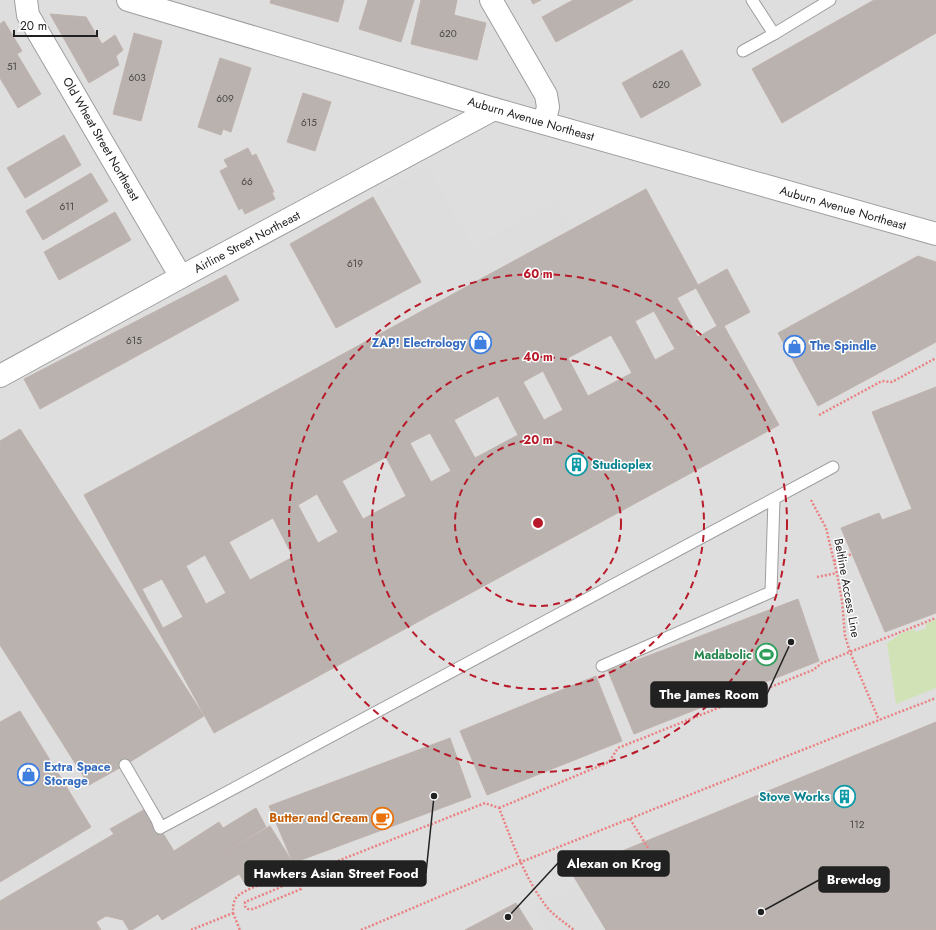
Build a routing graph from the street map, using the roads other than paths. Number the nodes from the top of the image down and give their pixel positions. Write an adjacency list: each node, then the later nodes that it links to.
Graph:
1 (26, 0): 11 (street, Old Wheat Street Northeast)
2 (128, 0): 8 (street, Auburn Avenue Northeast)
3 (491, 0): 9 (street)
4 (752, 0): 6 (lane)
5 (830, 0): 6 (lane)
6 (774, 34): 7 (lane)
7 (743, 51)
8 (494, 109): 9 (street, Auburn Avenue Northeast); 11 (street, Airline Street Northeast)
9 (544, 123): 10 (street, Auburn Avenue Northeast)
10 (936, 234)
11 (182, 277): 12 (street, Airline Street Northeast)
12 (0, 376)
13 (833, 467): 14 (lane)
14 (774, 500): 15 (lane); 16 (lane)
15 (602, 666)
16 (125, 765)

